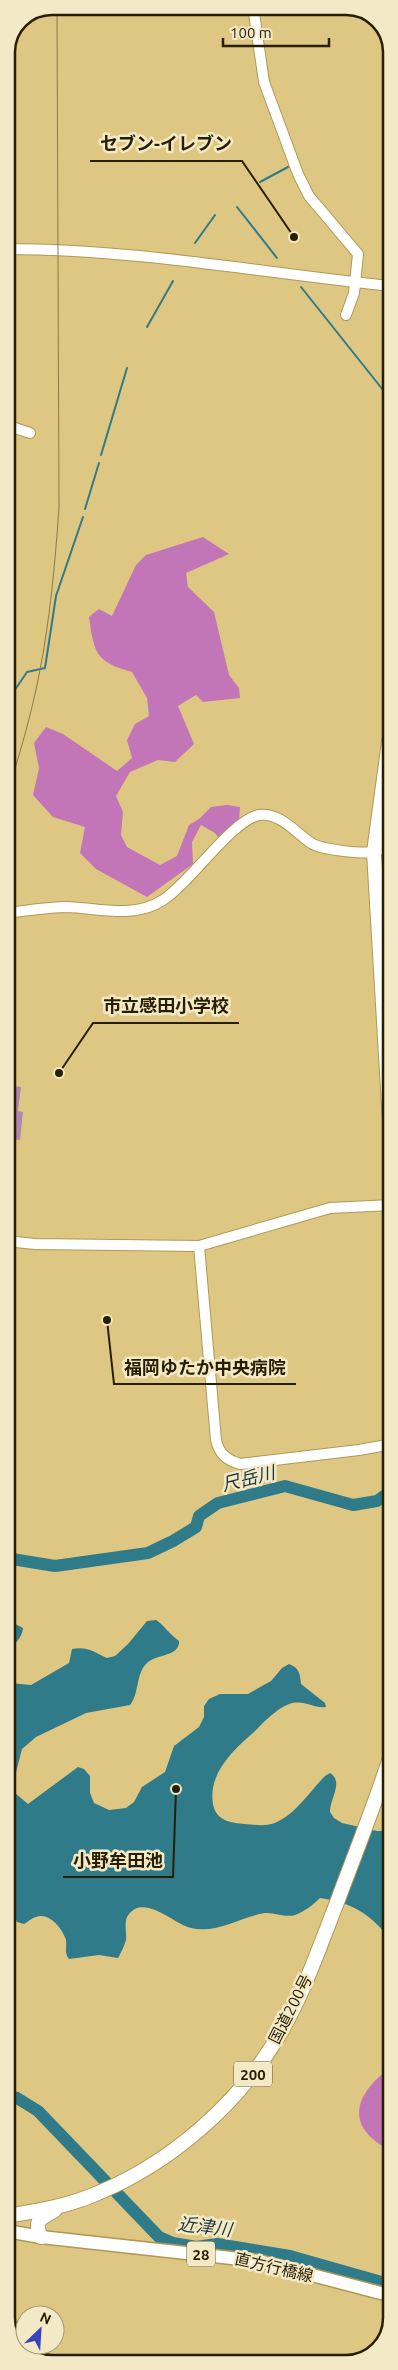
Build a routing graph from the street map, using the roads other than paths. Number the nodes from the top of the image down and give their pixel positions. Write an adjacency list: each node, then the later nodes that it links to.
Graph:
1 (254, 15): 3 (street)
2 (15, 249): 3 (street)
3 (355, 282): 4 (street); 5 (street)
4 (383, 285)
5 (346, 315)
6 (15, 428): 7 (street)
7 (30, 433)
8 (383, 790): 10 (highway)
9 (383, 848): 10 (street)
10 (374, 852): 11 (street); 12 (highway)
11 (15, 912)
12 (383, 1004)
13 (383, 1205): 15 (street)
14 (15, 1242): 15 (street)
15 (199, 1246): 16 (street)
16 (383, 1446)
17 (383, 1779): 18 (highway, 国道200号 / 200)
18 (61, 2205): 19 (highway, 国道200号 / 200); 21 (highway)
19 (15, 2214)
20 (15, 2232): 21 (main road, 直方行橋線 / 28)
21 (41, 2237): 22 (main road, 直方行橋線 / 28)
22 (383, 2294)

